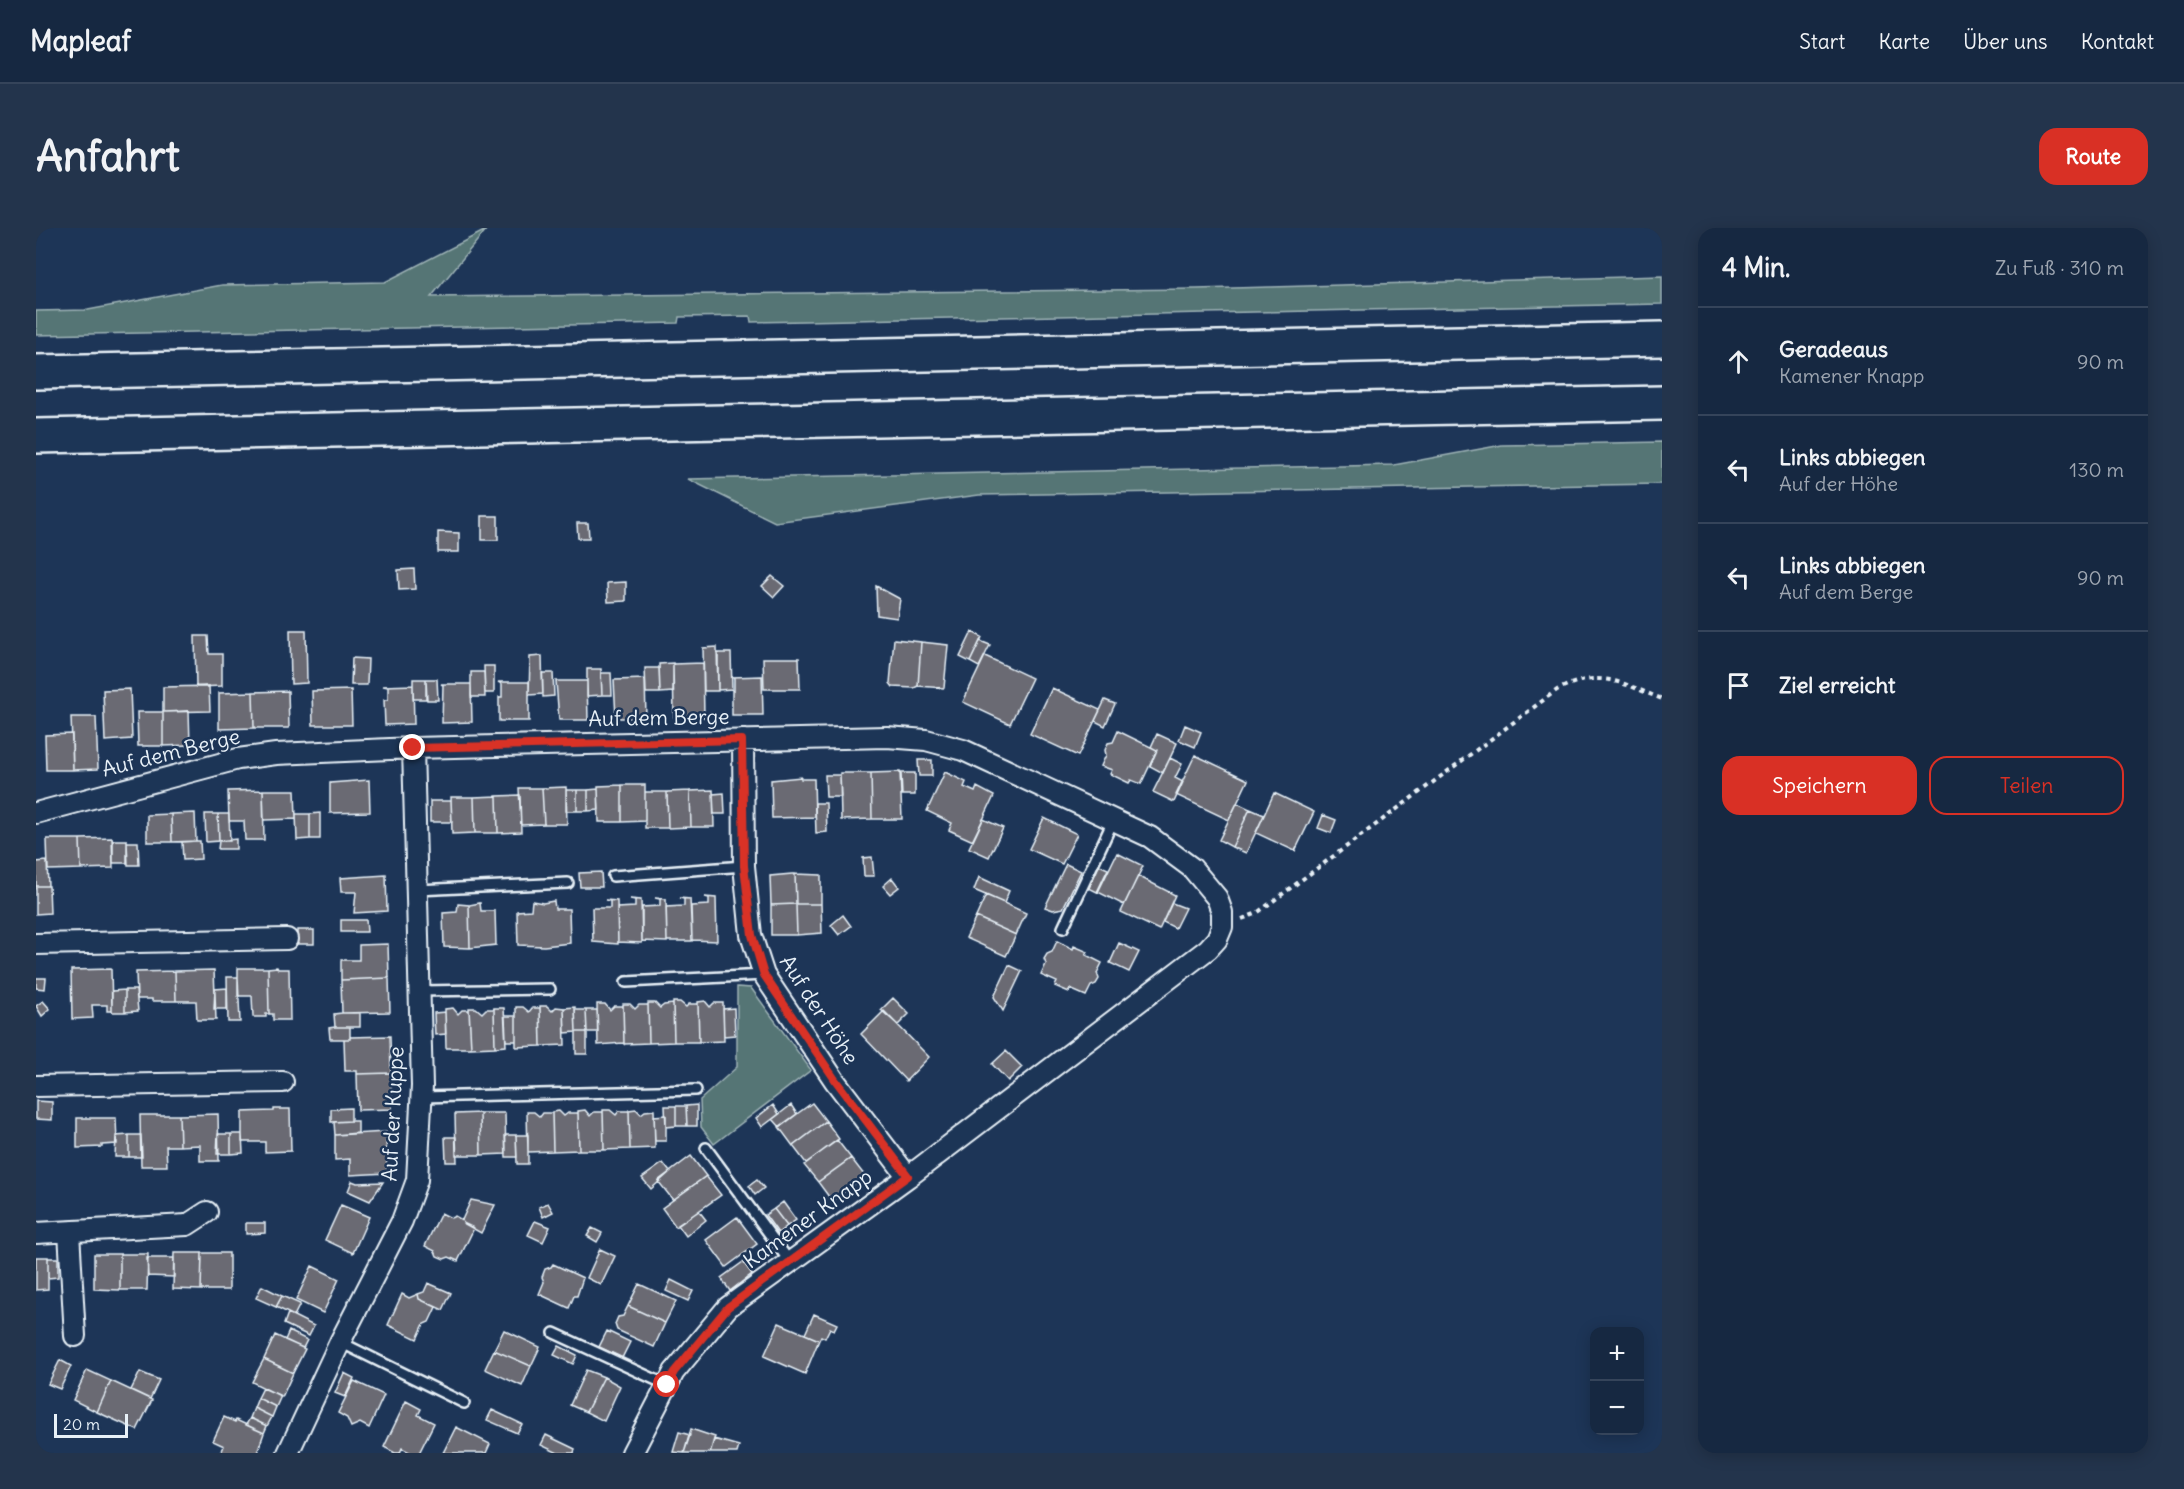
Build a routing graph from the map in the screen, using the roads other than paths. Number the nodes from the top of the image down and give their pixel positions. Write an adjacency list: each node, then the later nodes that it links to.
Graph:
1 (1662, 339): 2 (highway)
2 (36, 372)
3 (1662, 403): 4 (highway)
4 (36, 436)
5 (742, 740): 6 (street, Auf dem Berge); 8 (street, Auf dem Berge); 9 (street, Auf der Höhe)
6 (413, 748): 7 (street, Auf dem Berge); 12 (street, Auf der Kuppe)
7 (36, 813)
8 (1114, 819): 13 (street, Auf dem Berge); 14 (lane)
9 (744, 866): 10 (lane); 17 (street, Auf der Höhe)
10 (613, 876)
11 (567, 883): 12 (lane)
12 (417, 890): 20 (street, Auf der Kuppe)
13 (1222, 927): 26 (street, Kamener Knapp)
14 (1063, 928)
15 (287, 939): 16 (street)
16 (36, 944)
17 (764, 975): 18 (lane); 26 (street, Auf der Höhe)
18 (626, 982)
19 (550, 990): 20 (lane)
20 (420, 991): 24 (street, Auf der Kuppe)
21 (283, 1082): 22 (street)
22 (36, 1086)
23 (696, 1090): 24 (lane)
24 (422, 1097): 33 (street, Auf der Kuppe)
25 (706, 1148): 30 (lane)
26 (908, 1176): 30 (street, Kamener Knapp)
27 (207, 1212): 28 (street)
28 (69, 1232): 29 (street); 32 (street)
29 (36, 1233)
30 (790, 1262): 34 (street, Kamener Knapp)
31 (554, 1333): 34 (lane)
32 (75, 1336)
33 (340, 1342): 35 (lane); 36 (street, Auf der Kuppe)
34 (667, 1385): 37 (street, Kamener Knapp)
35 (464, 1403)
36 (288, 1453)
37 (632, 1453)

